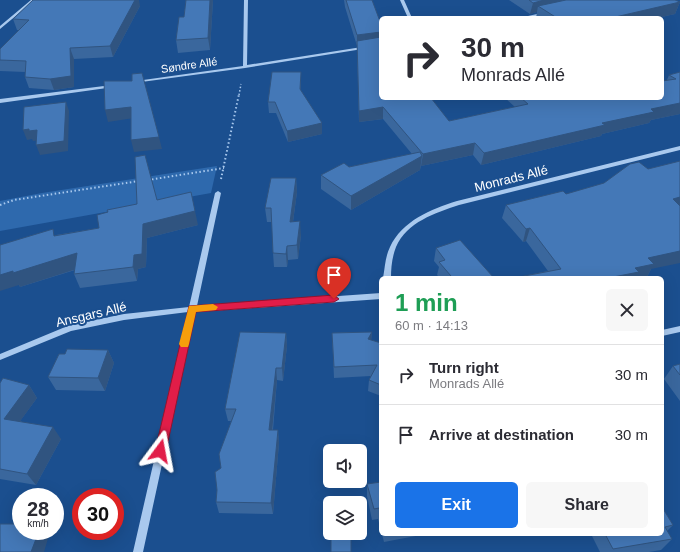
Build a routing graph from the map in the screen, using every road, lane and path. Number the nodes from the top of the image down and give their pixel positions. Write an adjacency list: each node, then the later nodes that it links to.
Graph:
1 (33, 0): 7 (street)
2 (246, 0): 9 (street)
3 (402, 0): 5 (street)
4 (549, 12): 6 (street)
5 (409, 16)
6 (530, 16)
7 (0, 28)
8 (379, 45): 9 (street, Søndre Allé)
9 (245, 67): 10 (street, Søndre Allé); 14 (path)
10 (126, 84)
11 (119, 85): 12 (street)
12 (0, 101)
13 (680, 148): 17 (street, Monrads Allé)
14 (224, 168): 15 (path); 16 (path)
15 (218, 193): 19 (street)
16 (0, 204)
17 (387, 276)
18 (379, 296): 19 (street)
19 (192, 309): 22 (street, Ansgars Allé); 23 (street)
20 (680, 329): 21 (street)
21 (664, 333)
22 (0, 357)
23 (138, 552)

